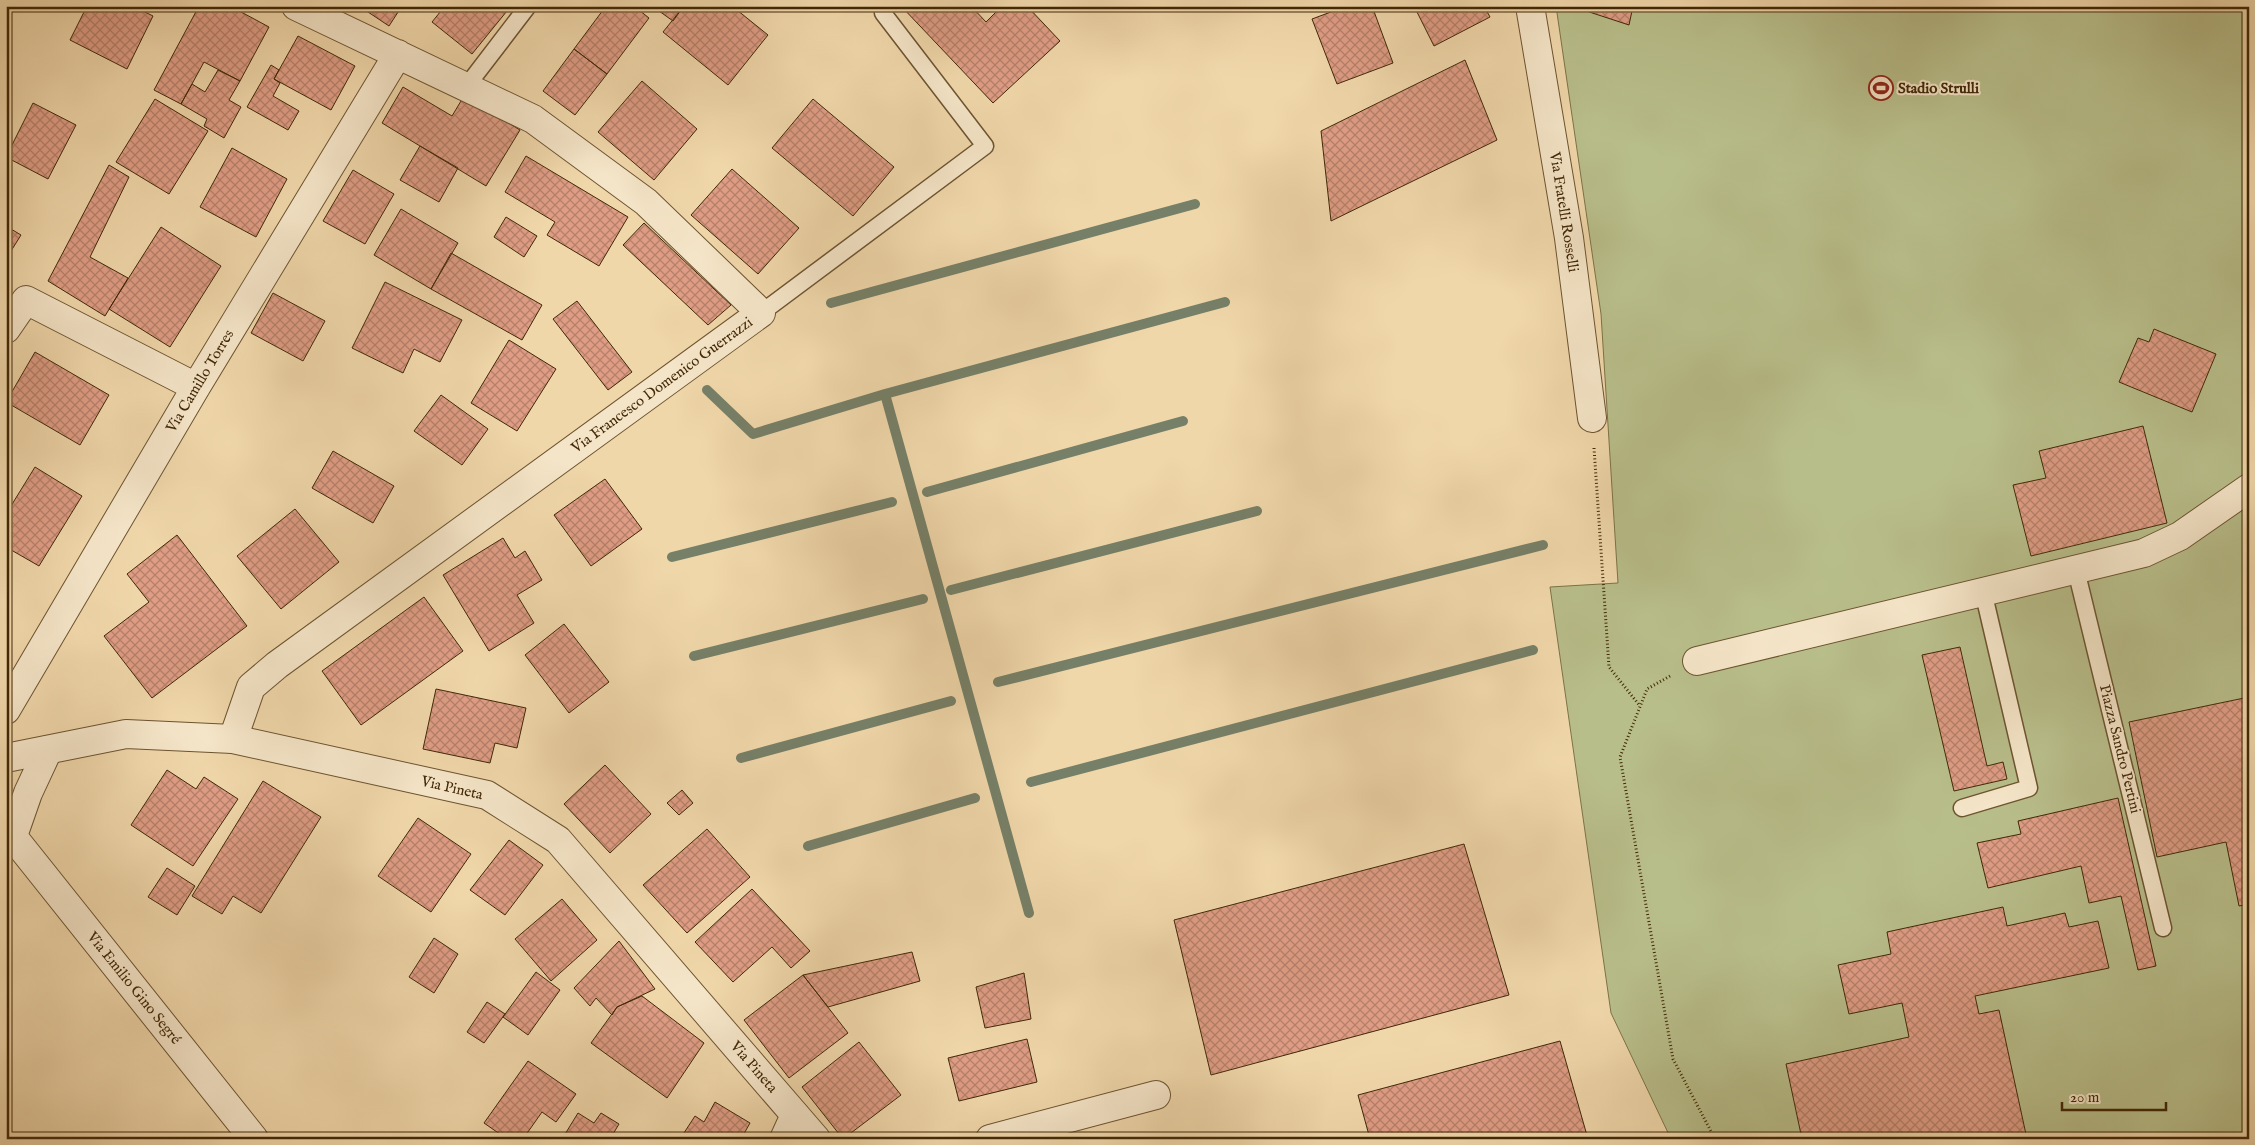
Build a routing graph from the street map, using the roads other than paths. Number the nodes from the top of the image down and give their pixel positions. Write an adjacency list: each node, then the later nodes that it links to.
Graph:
1 (296, 6): 5 (street, Via Francesco Domenico Guerrazzi)
2 (528, 6): 6 (lane)
3 (1530, 6): 10 (street, Via Fratelli Rosselli)
4 (883, 13): 7 (lane)
5 (398, 54): 6 (street, Via Francesco Domenico Guerrazzi); 9 (street, Via Camillo Torres)
6 (466, 86): 7 (street, Via Francesco Domenico Guerrazzi)
7 (761, 313): 16 (street, Via Francesco Domenico Guerrazzi)
8 (6, 329): 9 (street)
9 (196, 387): 15 (street, Via Camillo Torres)
10 (1592, 418)
11 (2249, 488): 12 (street)
12 (2076, 570): 13 (street); 21 (lane, Piazza Sandro Pertini)
13 (1983, 592): 14 (street); 19 (lane)
14 (1697, 660)
15 (6, 710)
16 (234, 738): 17 (street, Via Pineta); 23 (street, Via Pineta)
17 (48, 750): 18 (street, Via Pineta); 20 (street, Via Emilio Gino Segré)
18 (6, 758)
19 (1962, 808)
20 (10, 832): 24 (street, Via Emilio Gino Segré)
21 (2163, 928)
22 (1156, 1095): 26 (street)
23 (790, 1127): 25 (street, Via Pineta)
24 (254, 1139)
25 (816, 1139)
26 (990, 1139)

